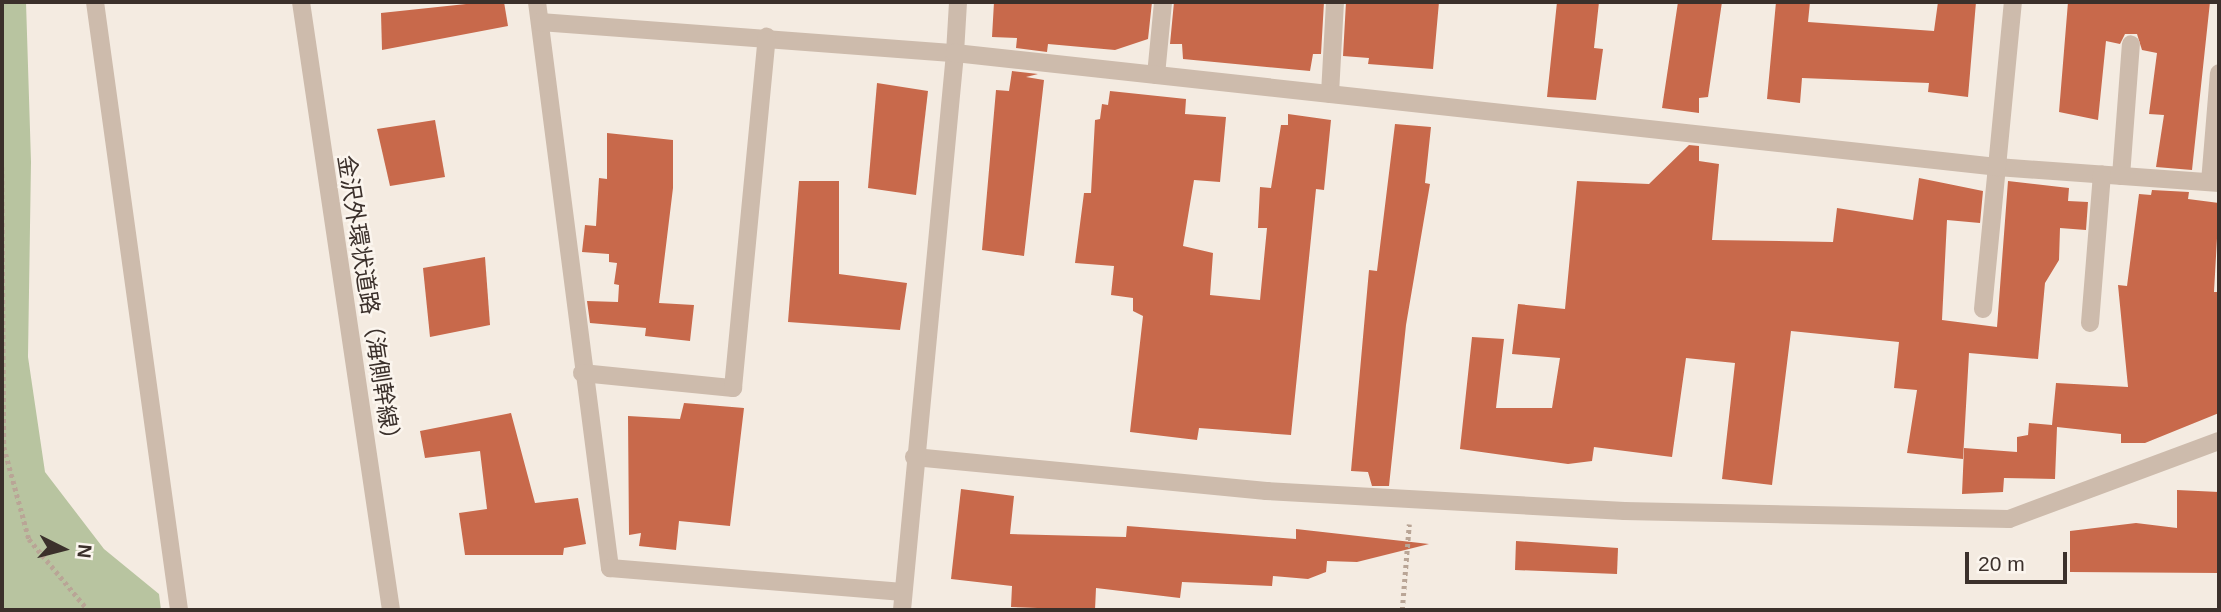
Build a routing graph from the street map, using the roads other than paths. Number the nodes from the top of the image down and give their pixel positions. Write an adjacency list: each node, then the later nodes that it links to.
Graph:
1 (95, 2): 25 (street)
2 (301, 2): 26 (street, 金沢外環状道路（海側幹線）)
3 (537, 2): 8 (street)
4 (958, 2): 11 (street)
5 (1163, 2): 13 (street)
6 (1335, 2): 14 (street)
7 (2013, 2): 15 (street)
8 (540, 22): 9 (street); 21 (street)
9 (767, 37): 11 (street); 21 (street)
10 (2131, 44): 17 (street)
11 (955, 53): 13 (street); 23 (street)
12 (2219, 73): 18 (street)
13 (1156, 75): 14 (street)
14 (1330, 94): 15 (street)
15 (1997, 167): 16 (street); 19 (street)
16 (2102, 174): 17 (street); 20 (street)
17 (2121, 176): 18 (street)
18 (2215, 183)
19 (1983, 309)
20 (2090, 323)
21 (582, 373): 24 (street)
22 (2219, 441): 23 (street)
23 (914, 457): 24 (street)
24 (902, 601)
25 (179, 610)
26 (391, 610)

